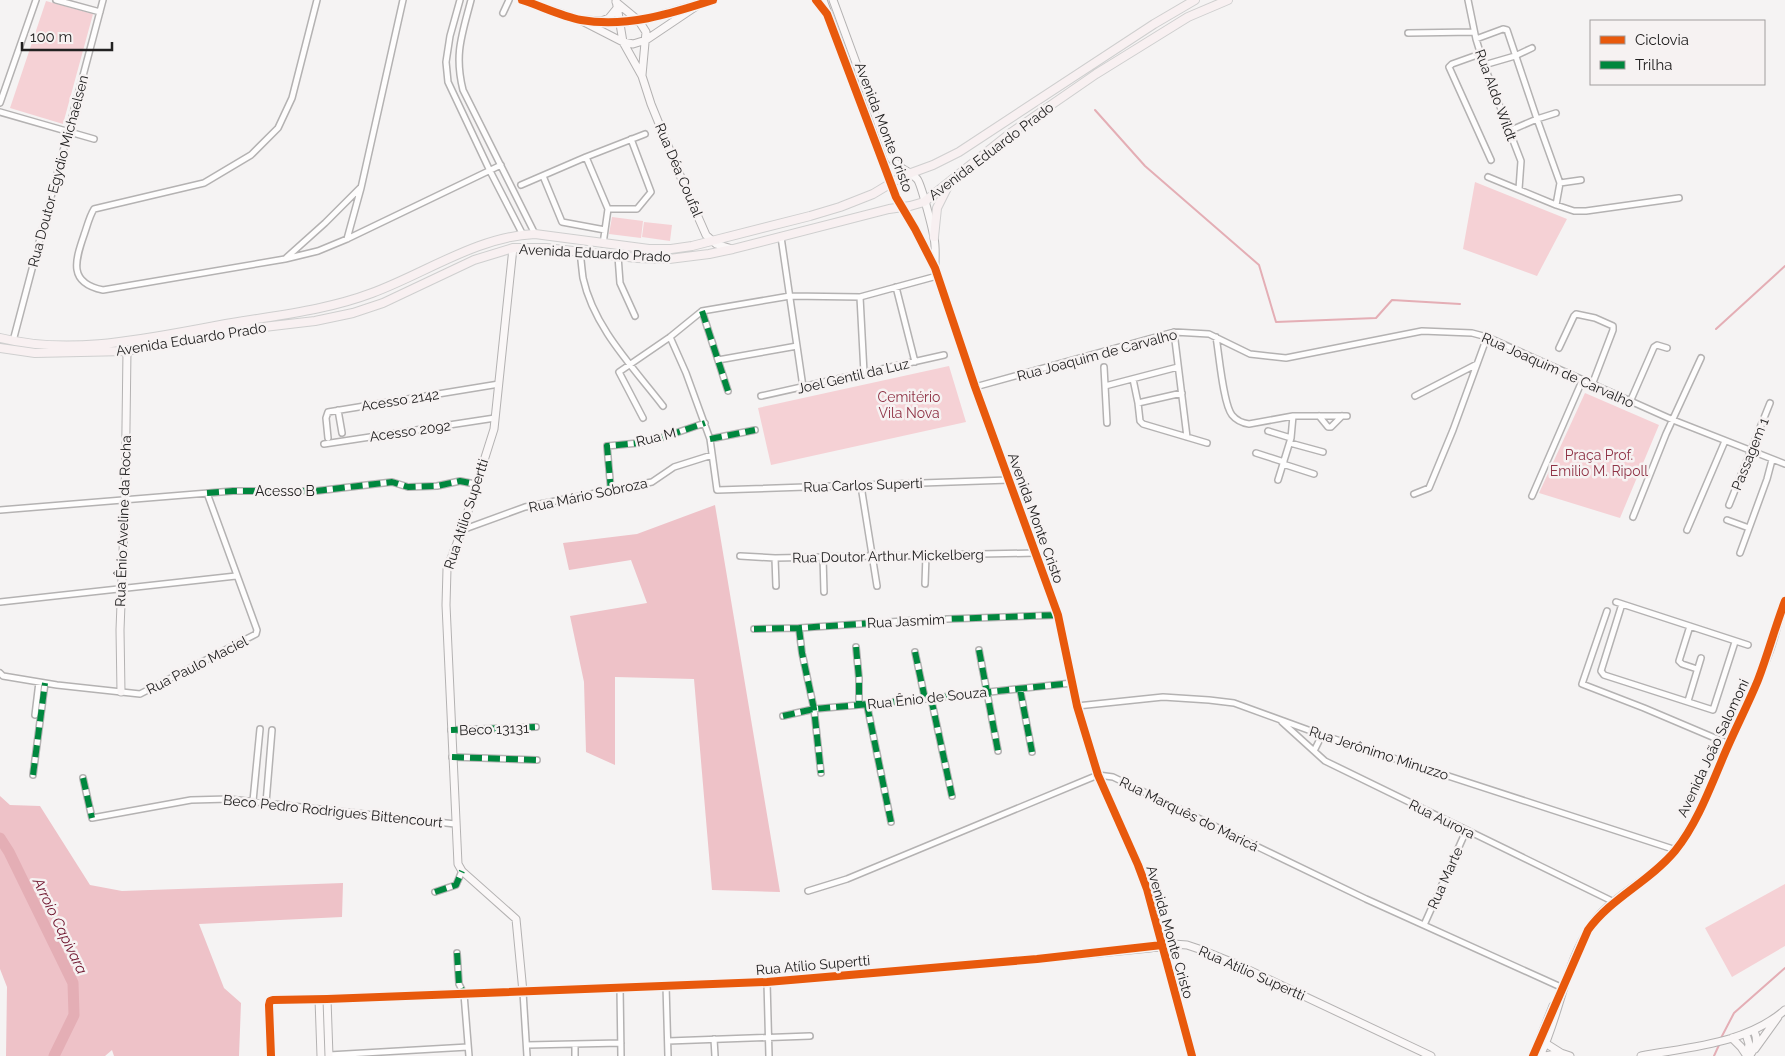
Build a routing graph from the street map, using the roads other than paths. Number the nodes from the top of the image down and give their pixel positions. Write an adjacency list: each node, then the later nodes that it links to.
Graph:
1 (36, 0): 36 (street)
2 (56, 0): 19 (street)
3 (103, 0): 19 (street, Rua Doutor Egydio Michaelsen)
4 (317, 0): 76 (street)
5 (403, 0): 57 (street)
6 (460, 0): 48 (street)
7 (471, 0): 47 (street)
8 (509, 0): 20 (street)
9 (525, 0): 22 (main road)
10 (713, 0): 18 (main road)
11 (816, 0): 21 (main road)
12 (823, 0): 21 (main road, Avenida Monte Cristo)
13 (834, 0): 49 (main road, Avenida Monte Cristo)
14 (1228, 0): 55 (main road, Avenida Eduardo Prado)
15 (1468, 0): 26 (street, Rua Aldo Wildt)
16 (1192, 1): 49 (main road, Avenida Eduardo Prado)
17 (616, 3): 23 (main road, Rua Déa Coufal); 24 (main road); 25 (main road, Rua Déa Coufal)
18 (698, 5): 23 (main road); 29 (main road)
19 (100, 12): 41 (street, Rua Doutor Egydio Michaelsen)
20 (503, 13)
21 (827, 14): 54 (main road, Avenida Monte Cristo)
22 (580, 20): 24 (main road); 30 (main road)
23 (639, 21): 25 (main road); 29 (main road, Rua Déa Coufal)
24 (601, 22): 25 (main road)
25 (621, 22): 30 (main road, Rua Déa Coufal)
26 (1474, 32): 27 (street); 28 (street, Rua Aldo Wildt)
27 (1408, 33)
28 (1476, 39): 32 (street, Rua Aldo Wildt); 33 (street)
29 (646, 40): 30 (main road); 35 (main road, Rua Déa Coufal)
30 (623, 42): 35 (main road, Rua Déa Coufal)
31 (1532, 48): 33 (street)
32 (1480, 54): 34 (street, Rua Aldo Wildt); 46 (street)
33 (1515, 56): 34 (street); 39 (street)
34 (1484, 65): 40 (street, Rua Aldo Wildt)
35 (642, 76): 70 (main road, Rua Déa Coufal)
36 (0, 103)
37 (0, 112): 41 (street)
38 (1556, 113): 39 (street)
39 (1537, 119): 40 (street); 53 (street)
40 (1509, 131): 58 (street, Rua Aldo Wildt)
41 (69, 132): 43 (street); 94 (street, Rua Doutor Egydio Michaelsen)
42 (645, 134): 44 (street)
43 (94, 139)
44 (631, 139): 45 (street); 63 (street)
45 (586, 157): 50 (street); 63 (street)
46 (1491, 160)
47 (501, 165): 48 (street); 65 (street)
48 (490, 171): 66 (street); 69 (street)
49 (910, 173): 54 (main road, Avenida Eduardo Prado); 60 (main road, Avenida Monte Cristo)
50 (544, 176): 56 (street); 64 (street)
51 (1488, 177): 58 (street)
52 (1581, 180): 53 (street)
53 (1560, 183): 61 (street)
54 (892, 184): 62 (main road, Avenida Monte Cristo); 70 (main road, Avenida Eduardo Prado)
55 (949, 184): 60 (main road, Avenida Eduardo Prado); 67 (main road)
56 (521, 186)
57 (361, 188): 69 (street); 76 (street)
58 (1519, 189): 61 (street)
59 (1679, 198): 61 (street)
60 (924, 202): 62 (main road, Avenida Eduardo Prado); 67 (main road, Avenida Monte Cristo)
61 (1556, 205)
62 (903, 207): 68 (main road, Avenida Eduardo Prado); 77 (main road, Avenida Monte Cristo)
63 (608, 209): 64 (street)
64 (604, 231): 71 (street)
65 (535, 234): 66 (main road, Avenida Eduardo Prado); 71 (main road, Avenida Eduardo Prado)
66 (523, 235): 79 (main road, Avenida Eduardo Prado)
67 (934, 236): 77 (main road, Avenida Monte Cristo)
68 (781, 237): 73 (main road, Avenida Eduardo Prado); 80 (street)
69 (347, 239): 76 (street)
70 (711, 241): 71 (main road, Avenida Eduardo Prado); 73 (main road)
71 (603, 244)
72 (513, 248): 74 (main road, Avenida Eduardo Prado); 82 (main road, Avenida Eduardo Prado); 111 (main road, Rua Atílio Supertti)
73 (733, 249): 75 (main road, Avenida Eduardo Prado)
74 (580, 251): 75 (main road, Avenida Eduardo Prado); 104 (street)
75 (618, 256): 85 (street)
76 (285, 259)
77 (936, 272): 78 (street); 114 (main road, Avenida Monte Cristo)
78 (896, 287): 81 (street); 103 (street)
79 (368, 295): 82 (main road); 83 (main road, Avenida Eduardo Prado)
80 (790, 296): 81 (street); 84 (street); 95 (street)
81 (860, 297): 108 (street)
82 (372, 307): 86 (main road, Avenida Eduardo Prado)
83 (312, 309): 86 (main road); 88 (main road, Avenida Eduardo Prado)
84 (702, 311): 89 (street); 102 (street)
85 (635, 316)
86 (315, 321): 99 (main road, Avenida Eduardo Prado)
87 (1174, 332): 90 (street, Rua Joaquim de Carvalho); 107 (street); 114 (street, Rua Joaquim de Carvalho)
88 (153, 336): 93 (main road, Avenida Eduardo Prado); 99 (main road)
89 (670, 337): 104 (street); 130 (street)
90 (1216, 337): 91 (street, Rua Joaquim de Carvalho); 125 (street)
91 (1487, 337): 105 (street); 110 (street, Rua Joaquim de Carvalho)
92 (0, 338): 94 (main road, Avenida Eduardo Prado)
93 (127, 340): 94 (main road, Avenida Eduardo Prado); 99 (main road)
94 (13, 341)
95 (797, 346): 102 (street); 115 (street)
96 (0, 348): 99 (main road, Avenida Eduardo Prado)
97 (1558, 348): 112 (street)
98 (1667, 348): 120 (street)
99 (127, 351): 158 (main road, Rua Ênio Aveline da Rocha)
100 (944, 356): 103 (street, Joel Gentil da Luz)
101 (1702, 358): 129 (street)
102 (718, 360): 116 (street)
103 (915, 362): 108 (street, Joel Gentil da Luz)
104 (630, 364): 123 (street); 128 (street)
105 (1477, 364): 119 (street); 156 (street)
106 (1104, 367): 113 (street)
107 (1178, 367): 109 (street); 117 (street)
108 (864, 373): 115 (street, Joel Gentil da Luz)
109 (1133, 379): 113 (street); 121 (street)
110 (1582, 381): 112 (street, Rua Joaquim de Carvalho); 157 (street)
111 (499, 384): 124 (street, Acesso 2142); 127 (main road, Rua Atílio Supertti)
112 (1592, 385): 120 (street, Rua Joaquim de Carvalho)
113 (1105, 386): 131 (street)
114 (975, 387): 150 (main road, Avenida Monte Cristo)
115 (803, 388): 118 (street, Joel Gentil da Luz)
116 (728, 391)
117 (1182, 393): 121 (street); 135 (street)
118 (761, 396)
119 (1415, 396)
120 (1630, 402): 129 (street, Rua Joaquim de Carvalho)
121 (1138, 403): 135 (street)
122 (1770, 403): 142 (street, Passagem 1)
123 (663, 406)
124 (338, 410): 134 (street); 136 (street)
125 (1294, 416): 126 (street); 139 (street)
126 (1319, 416): 126 (street)
127 (495, 418): 141 (street, Acesso 2092); 152 (main road, Rua Atílio Supertti)
128 (643, 418)
129 (1672, 420): 138 (street, Rua Joaquim de Carvalho); 161 (street)
130 (705, 423): 137 (street); 154 (street, Rua M)
131 (1106, 423)
132 (755, 430): 137 (street)
133 (1268, 431): 139 (street)
134 (342, 433)
135 (1187, 437): 140 (street)
136 (328, 438)
137 (710, 439): 145 (street)
138 (1724, 440): 142 (street, Rua Joaquim de Carvalho); 165 (street)
139 (1290, 441): 143 (street); 147 (street)
140 (1207, 443)
141 (324, 444)
142 (1752, 451): 146 (street, Rua Joaquim de Carvalho); 159 (street, Passagem 1)
143 (1324, 452)
144 (1256, 453): 147 (street)
145 (712, 455): 153 (street, Rua Carlos Superti); 154 (street, Rua Mário Sobroza)
146 (1772, 460): 148 (street, Rua Joaquim de Carvalho); 163 (street)
147 (1284, 463): 149 (street); 151 (street)
148 (1785, 464)
149 (1314, 474)
150 (1009, 480): 153 (street, Rua Carlos Superti); 166 (main road, Avenida Monte Cristo)
151 (1278, 480)
152 (475, 484): 155 (street, Acesso B); 164 (main road, Rua Atílio Supertti)
153 (862, 486): 170 (street)
154 (611, 491): 164 (street, Rua Mário Sobroza)
155 (207, 493): 158 (street, Acesso B); 173 (street)
156 (1414, 494)
157 (1532, 496)
158 (125, 500): 160 (street, Acesso B); 177 (main road, Rua Ênio Aveline da Rocha)
159 (1729, 506)
160 (0, 510)
161 (1632, 517)
162 (1727, 520): 163 (street)
163 (1749, 528): 167 (street)
164 (462, 530): 213 (main road, Rua Atílio Supertti)
165 (1688, 530)
166 (1037, 553): 168 (street, Rua Doutor Arthur Mickelberg); 183 (main road, Avenida Monte Cristo)
167 (1740, 553)
168 (926, 555): 170 (street, Rua Doutor Arthur Mickelberg); 174 (street)
169 (740, 556): 172 (street, Rua Doutor Arthur Mickelberg)
170 (872, 556): 171 (street, Rua Doutor Arthur Mickelberg); 176 (street)
171 (823, 557): 172 (street, Rua Doutor Arthur Mickelberg); 178 (street)
172 (776, 558): 175 (street)
173 (236, 576): 177 (street); 199 (street, Rua Paulo Maciel)
174 (925, 584)
175 (776, 586)
176 (877, 586)
177 (122, 589): 180 (street); 199 (main road, Rua Ênio Aveline da Rocha)
178 (824, 592)
179 (1785, 601): 184 (main road, Avenida João Salomoni)
180 (0, 602)
181 (1607, 611): 215 (street)
182 (1785, 612): 184 (main road, Avenida João Salomoni)
183 (1058, 615): 186 (street, Rua Jasmim); 197 (main road, Avenida Monte Cristo)
184 (1779, 623): 215 (main road, Avenida João Salomoni)
185 (1690, 626): 188 (street); 194 (street); 202 (street)
186 (799, 628): 187 (street, Rua Jasmim); 206 (street)
187 (754, 629)
188 (1735, 642): 189 (street); 202 (street)
189 (1748, 645)
190 (856, 647): 203 (street)
191 (979, 650): 200 (street)
192 (915, 652): 201 (street)
193 (1700, 658): 194 (street)
194 (1697, 669): 202 (street)
195 (0, 673): 196 (street, Rua Paulo Maciel)
196 (42, 683): 199 (street, Rua Paulo Maciel); 207 (street); 222 (street)
197 (1072, 683): 198 (street, Rua Ênio de Souza); 205 (main road, Avenida Monte Cristo)
198 (1020, 688): 200 (street, Rua Ênio de Souza); 218 (street)
199 (121, 692)
200 (987, 692): 201 (street, Rua Ênio de Souza); 216 (street)
201 (928, 699): 204 (street, Rua Ênio de Souza); 225 (street)
202 (1688, 701)
203 (859, 705): 204 (street, Rua Ênio de Souza); 206 (street, Rua Ênio de Souza)
204 (867, 705): 228 (street)
205 (1077, 706): 209 (street, Rua Jerônimo Minuzzo); 223 (main road, Avenida Monte Cristo)
206 (814, 709): 208 (street, Rua Ênio de Souza); 221 (street)
207 (35, 715)
208 (783, 716)
209 (1280, 720): 214 (street, Rua Jerônimo Minuzzo); 217 (street, Rua Aurora)
210 (536, 727): 213 (street, Beco 13131)
211 (260, 729): 226 (street)
212 (272, 730): 227 (street)
213 (451, 730): 219 (main road, Rua Atílio Supertti)
214 (1322, 734): 217 (street); 231 (street, Rua Jerônimo Minuzzo)
215 (1729, 744): 231 (main road, Avenida João Salomoni)
216 (998, 751)
217 (1314, 751): 230 (street, Rua Aurora)
218 (1032, 752)
219 (452, 758): 220 (street); 229 (main road, Rua Atílio Supertti)
220 (538, 760)
221 (821, 773)
222 (33, 775)
223 (1098, 775): 233 (street); 236 (street, Rua Marquês do Maricá); 237 (main road, Avenida Monte Cristo)
224 (83, 778): 226 (street, Beco Pedro Rodrigues Bittencourt)
225 (952, 796)
226 (253, 801): 227 (street, Beco Pedro Rodrigues Bittencourt)
227 (266, 803): 229 (street, Beco Pedro Rodrigues Bittencourt)
228 (891, 822)
229 (455, 824): 232 (main road, Rua Atílio Supertti)
230 (1466, 830): 235 (street, Rua Aurora); 236 (street, Rua Marte)
231 (1676, 850): 235 (main road, Avenida João Salomoni)
232 (462, 871): 234 (street, Rua Atílio Supertti); 243 (main road)
233 (808, 891)
234 (435, 892)
235 (1614, 902): 242 (main road, Avenida João Salomoni)
236 (1424, 925): 242 (street, Rua Marquês do Maricá)
237 (1162, 945): 239 (main road, Rua Atílio Supertti); 275 (main road, Avenida Monte Cristo); 276 (main road, Rua Atílio Supertti)
238 (457, 953): 244 (street)
239 (767, 982): 240 (main road, Rua Atílio Supertti); 251 (street)
240 (666, 986): 241 (main road, Rua Atílio Supertti); 254 (street)
241 (620, 987): 243 (main road, Rua Atílio Supertti); 256 (street)
242 (1563, 988): 255 (main road, Avenida João Salomoni)
243 (523, 992): 244 (main road, Rua Atílio Supertti); 258 (street)
244 (464, 994): 245 (main road, Rua Atílio Supertti); 259 (street)
245 (323, 999): 265 (street); 266 (main road)
246 (1785, 1010): 247 (main road)
247 (1779, 1015): 248 (main road); 260 (main road)
248 (1754, 1031): 249 (main road); 260 (main road)
249 (1746, 1034): 252 (main road); 279 (main road)
250 (810, 1036): 251 (street)
251 (769, 1037): 253 (street); 274 (street)
252 (1732, 1038): 278 (main road); 279 (main road)
253 (714, 1039): 254 (street); 273 (street)
254 (668, 1041): 272 (street)
255 (1543, 1042): 262 (main road); 264 (main road, Avenida João Salomoni)
256 (621, 1043): 257 (street); 271 (street)
257 (574, 1044): 258 (street); 270 (street)
258 (526, 1045): 269 (street)
259 (468, 1047): 261 (street); 268 (street)
260 (1755, 1049): 279 (main road)
261 (422, 1050): 263 (street); 267 (street)
262 (1561, 1052): 264 (main road); 277 (main road)
263 (374, 1054): 266 (street)
264 (1540, 1054)
265 (271, 1056)
266 (326, 1056)
267 (423, 1056)
268 (468, 1056)
269 (527, 1056)
270 (575, 1056)
271 (621, 1056)
272 (668, 1056)
273 (715, 1056)
274 (769, 1056)
275 (1192, 1056)
276 (1430, 1056)
277 (1570, 1056)
278 (1641, 1056)
279 (1748, 1056)

